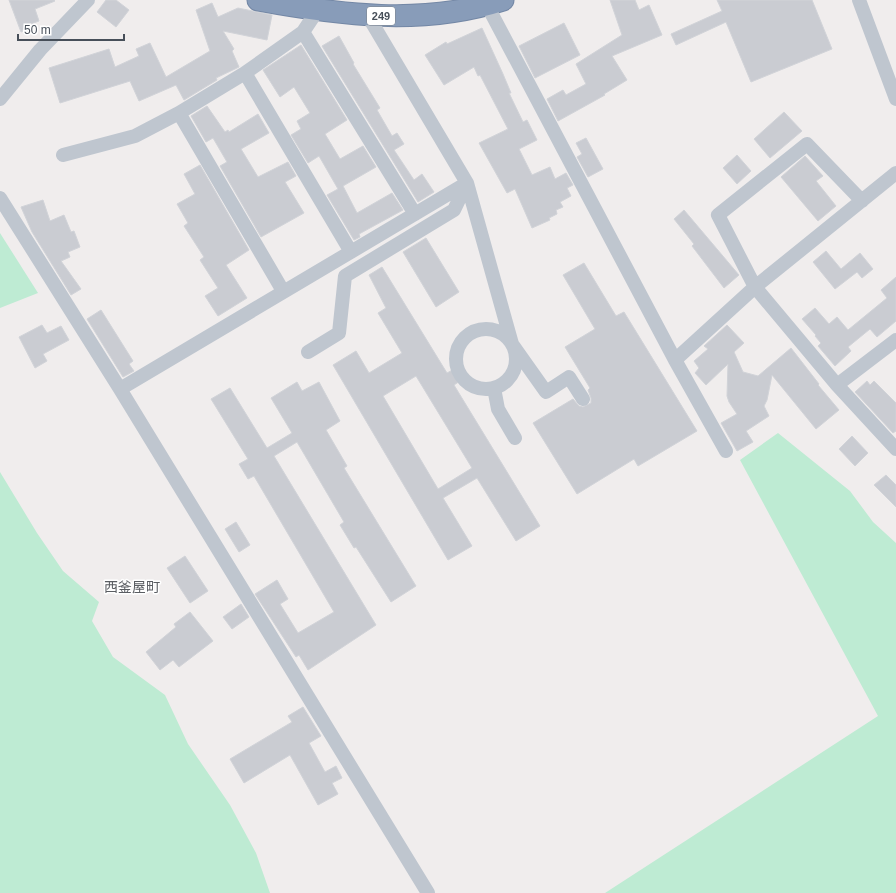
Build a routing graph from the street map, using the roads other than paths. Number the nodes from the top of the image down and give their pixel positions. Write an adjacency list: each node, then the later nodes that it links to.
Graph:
1 (88, 0): 10 (street)
2 (258, 0): 5 (highway, 249)
3 (859, 0): 9 (street)
4 (495, 3): 6 (highway, 249); 24 (street)
5 (317, 11): 6 (highway, 249); 7 (street)
6 (368, 16): 14 (street)
7 (303, 32): 8 (street); 17 (street)
8 (245, 72): 11 (street); 18 (street)
9 (896, 98)
10 (0, 99)
11 (180, 113): 12 (street); 20 (street)
12 (63, 155)
13 (896, 173): 16 (street)
14 (467, 183): 17 (street); 22 (street); 23 (street)
15 (0, 198): 27 (street)
16 (862, 201): 19 (street); 19 (street)
17 (415, 214): 18 (street)
18 (351, 252): 20 (street)
19 (755, 287): 24 (street); 25 (street)
20 (283, 291): 27 (street)
21 (896, 342): 25 (street)
22 (512, 344): 26 (street); 26 (street); 28 (street)
23 (308, 352)
24 (675, 360): 31 (street)
25 (837, 385): 30 (street)
26 (494, 388): 29 (street)
27 (120, 389): 32 (street)
28 (583, 400)
29 (515, 438)
30 (896, 449)
31 (726, 451)
32 (428, 893)

